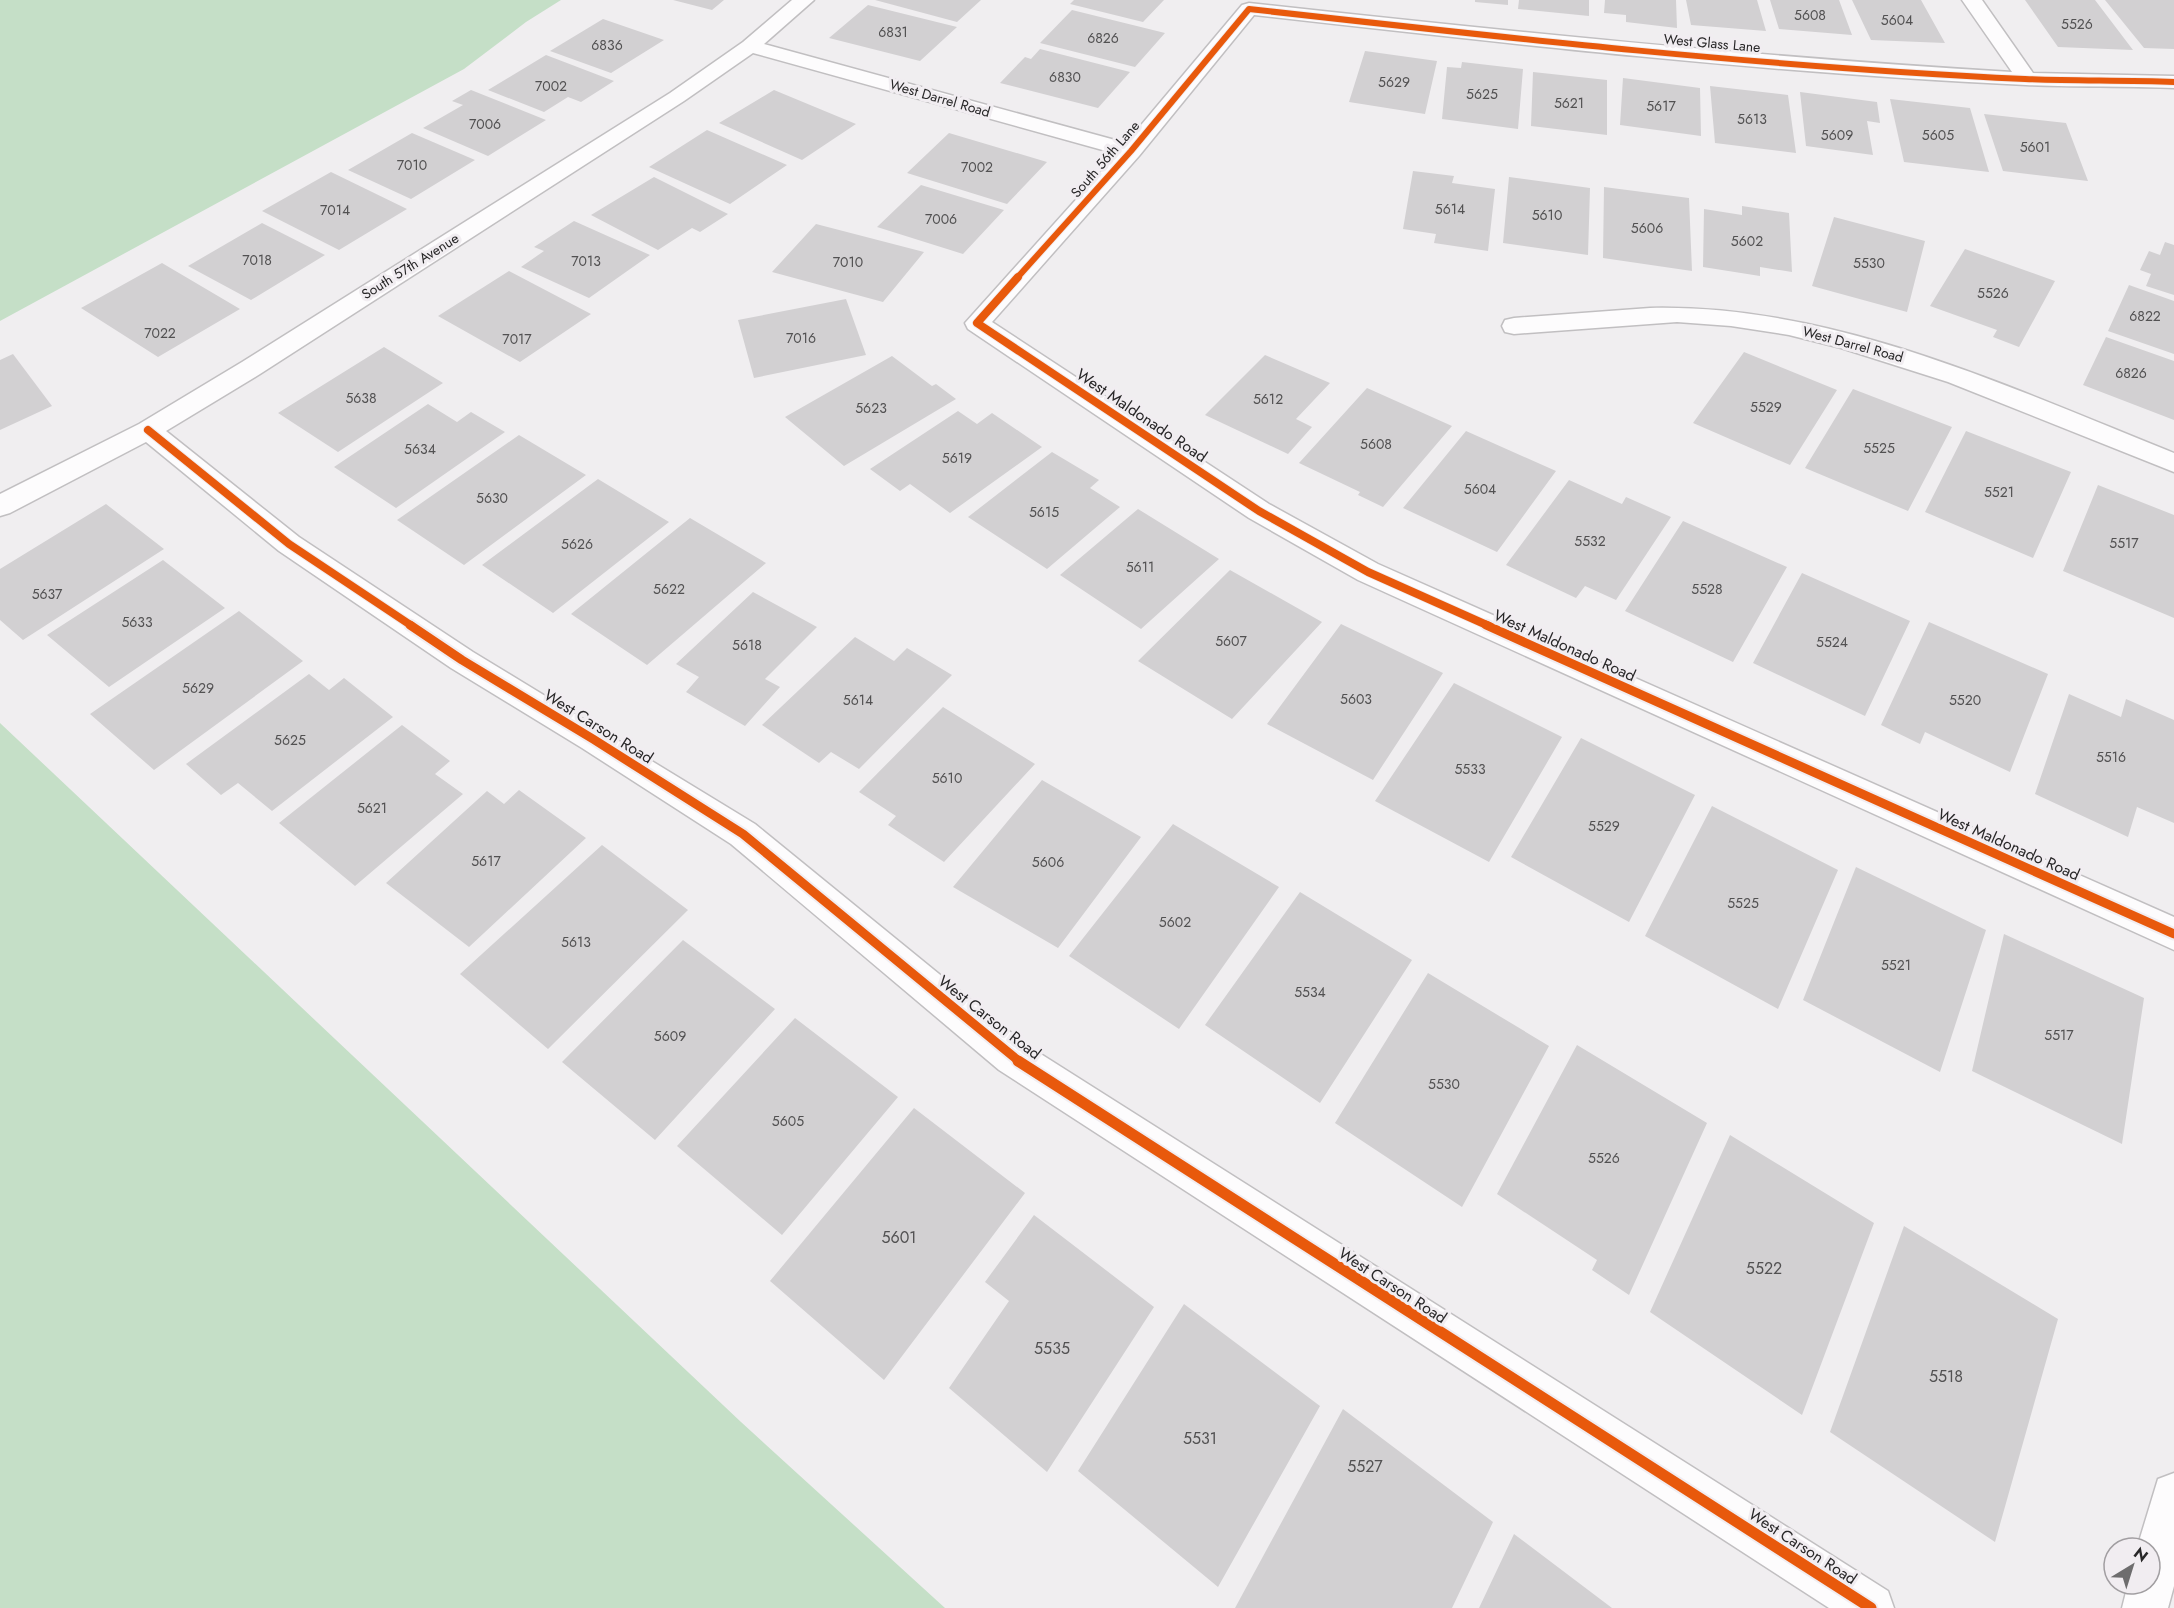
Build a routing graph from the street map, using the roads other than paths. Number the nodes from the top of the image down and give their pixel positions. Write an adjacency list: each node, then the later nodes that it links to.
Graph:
1 (804, 0): 4 (street, South 57th Avenue)
2 (1972, 0): 5 (street)
3 (1248, 9): 5 (street, West Glass Lane); 7 (street, South 56th Lane)
4 (750, 46): 7 (street, West Darrel Road); 10 (street, South 57th Avenue)
5 (2027, 79): 6 (street, West Glass Lane)
6 (2174, 82)
7 (1131, 151): 8 (street, South 56th Lane)
8 (977, 323): 13 (street, West Maldonado Road)
9 (1514, 326): 11 (street, West Darrel Road)
10 (148, 430): 12 (street, South 57th Avenue); 15 (street, West Carson Road)
11 (2174, 463)
12 (0, 506)
13 (2174, 934)
14 (2174, 1495): 16 (street)
15 (1871, 1608)
16 (2145, 1608)

